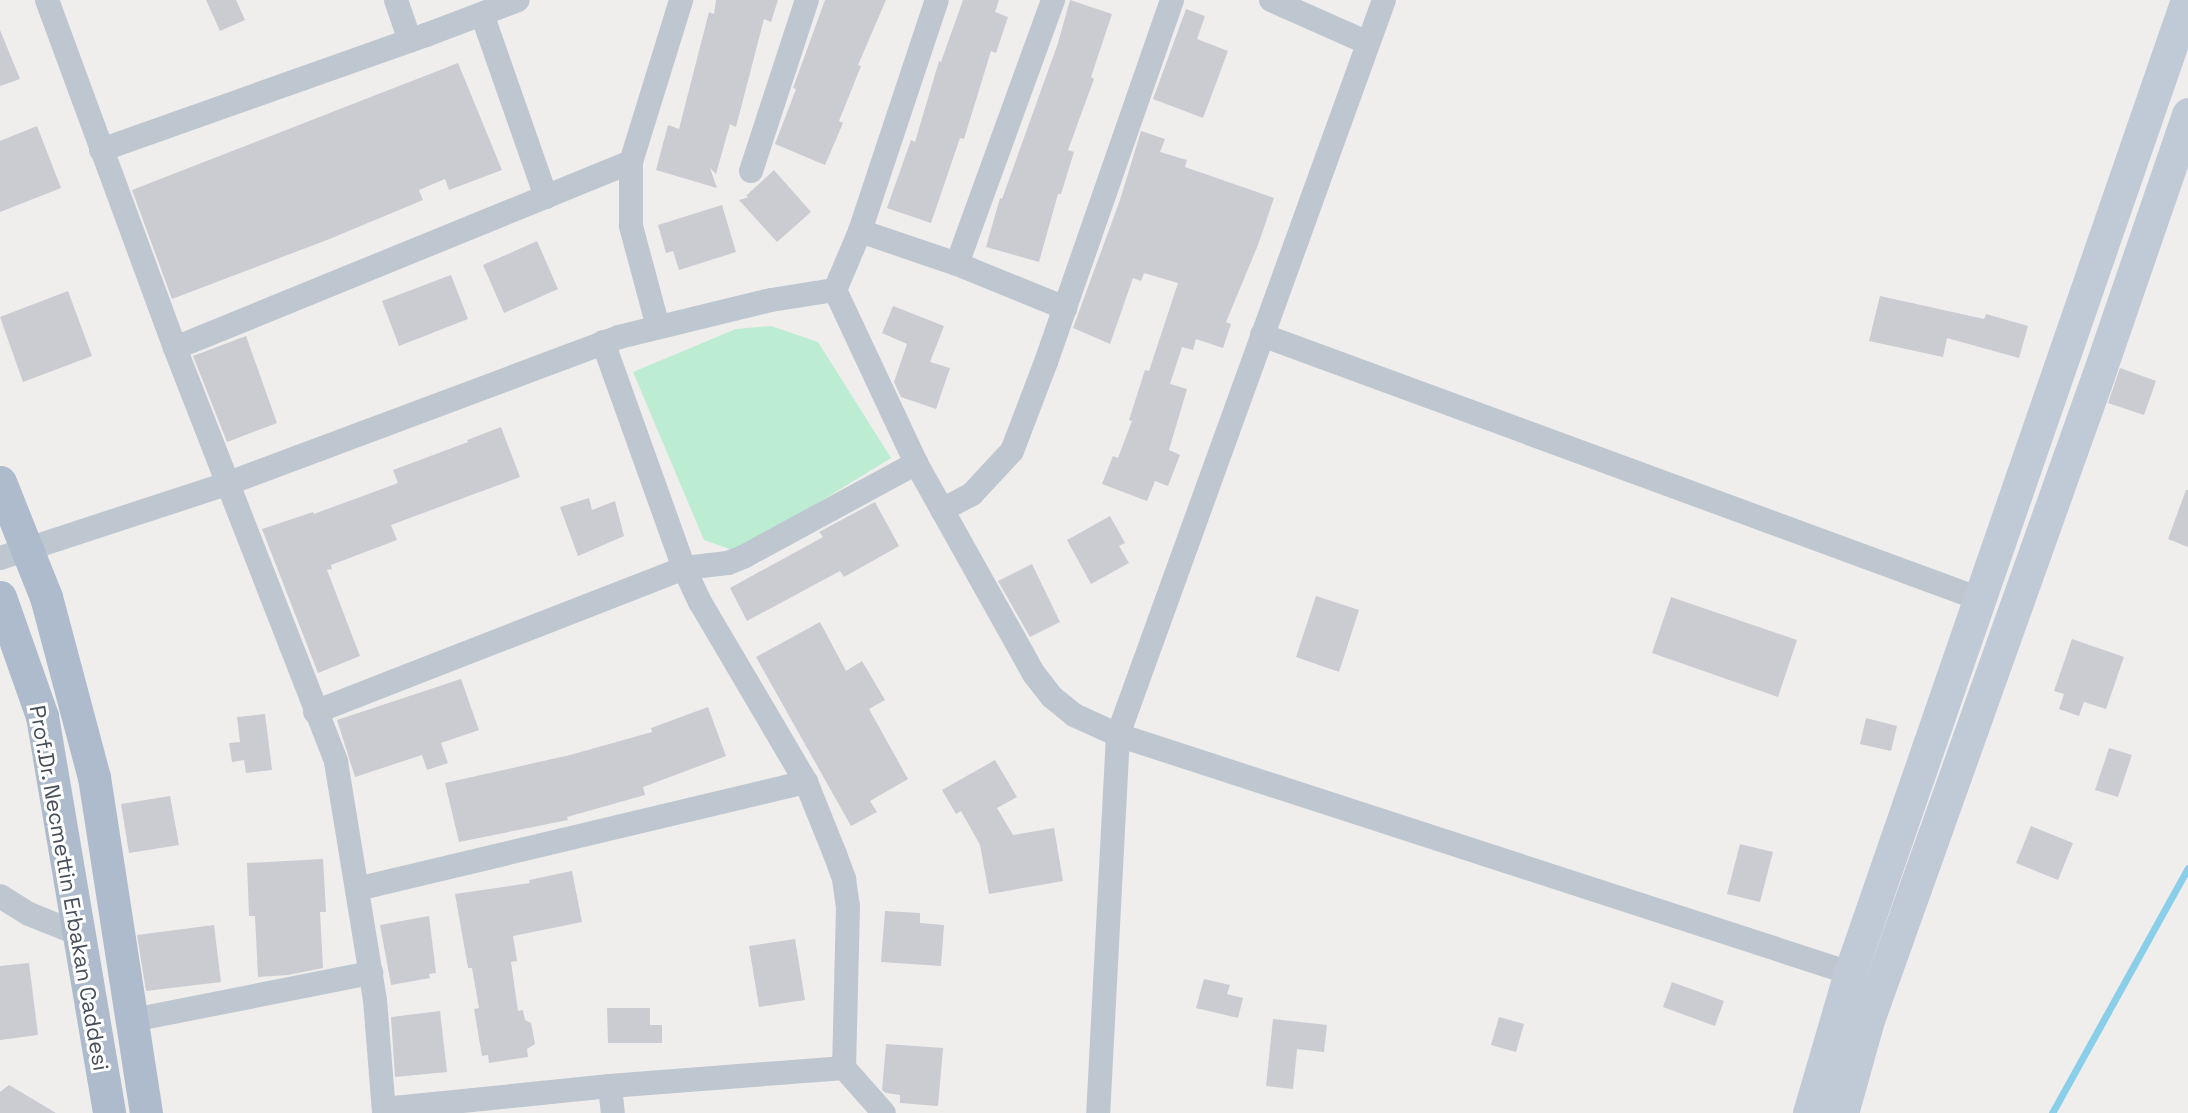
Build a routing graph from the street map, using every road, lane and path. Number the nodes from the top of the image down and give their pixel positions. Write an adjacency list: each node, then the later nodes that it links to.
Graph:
1 (47, 0): 16 (street)
2 (396, 0): 13 (street)
3 (518, 0): 12 (street)
4 (681, 0): 17 (street)
5 (807, 0): 18 (street)
6 (937, 0): 20 (street)
7 (1053, 0): 21 (street)
8 (1173, 0): 23 (street)
9 (1271, 0): 14 (street)
10 (1384, 0): 14 (street)
11 (2187, 0): 35 (main road)
12 (482, 14): 13 (street); 19 (street)
13 (410, 41): 16 (street)
14 (1368, 43): 25 (street)
15 (2188, 114): 54 (main road)
16 (101, 150): 27 (street)
17 (631, 162): 19 (street); 24 (street)
18 (751, 171)
19 (546, 197): 27 (street)
20 (860, 231): 21 (street); 22 (street)
21 (957, 264): 23 (street)
22 (835, 290): 24 (street); 28 (street)
23 (1065, 308): 31 (street)
24 (658, 327): 26 (street)
25 (1262, 335): 35 (street); 37 (street)
26 (603, 342): 30 (street); 33 (street)
27 (175, 348): 30 (street)
28 (916, 463): 31 (street); 33 (street)
29 (0, 483): 32 (main road, Prof.Dr. Necmettin Erbakan Caddesi)
30 (229, 483): 32 (street); 36 (street)
31 (942, 510): 37 (street)
32 (12, 554): 44 (main road, Prof.Dr. Necmettin Erbakan Caddesi)
33 (684, 568): 36 (street); 38 (street)
34 (0, 597): 41 (main road, Prof.Dr. Necmettin Erbakan Caddesi)
35 (1980, 599): 43 (main road)
36 (315, 712): 39 (street)
37 (1118, 735): 43 (street); 52 (street)
38 (806, 782): 39 (street); 45 (street)
39 (357, 889): 42 (street)
40 (0, 896): 41 (street)
41 (79, 934): 48 (main road, Prof.Dr. Necmettin Erbakan Caddesi)
42 (371, 973): 44 (street); 47 (street)
43 (1850, 973): 53 (main road)
44 (133, 1020): 49 (main road, Prof.Dr. Necmettin Erbakan Caddesi)
45 (844, 1068): 46 (street); 51 (street)
46 (610, 1086): 47 (street); 50 (street)
47 (384, 1111)
48 (109, 1113)
49 (146, 1113)
50 (613, 1113)
51 (884, 1113)
52 (1098, 1113)
53 (1809, 1113)
54 (1842, 1113)

